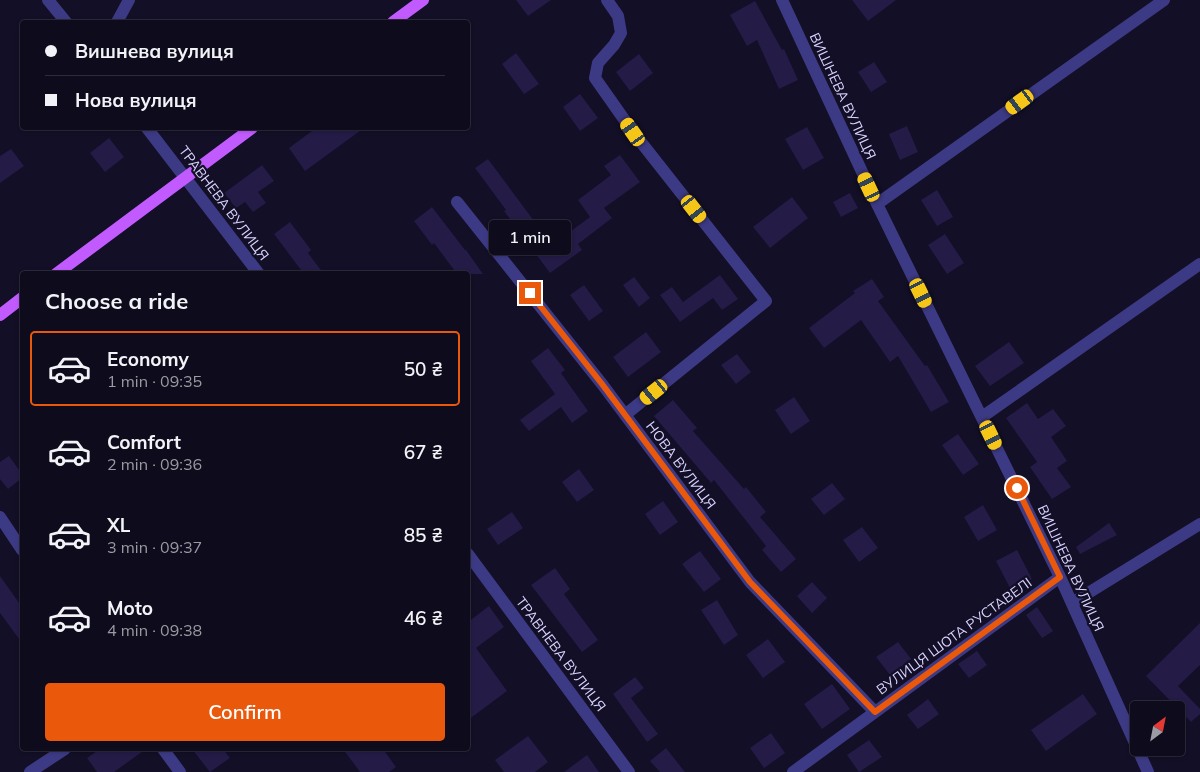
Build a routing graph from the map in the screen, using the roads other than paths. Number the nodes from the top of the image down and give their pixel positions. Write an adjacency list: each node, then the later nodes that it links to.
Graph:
1 (48, 0): 7 (street)
2 (129, 0): 8 (street)
3 (423, 0): 9 (main road)
4 (607, 0): 20 (street)
5 (782, 0): 14 (street, ВИШНЕВА ВУЛИЦЯ)
6 (1164, 0): 14 (street)
7 (64, 20)
8 (118, 20)
9 (396, 20)
10 (150, 130): 12 (street, ТРАВНЕВА ВУЛИЦЯ)
11 (249, 130): 12 (main road)
12 (186, 177): 16 (main road); 17 (street, ТРАВНЕВА ВУЛИЦЯ)
13 (457, 202): 20 (street, НОВА ВУЛИЦЯ)
14 (877, 204): 21 (street, ВИШНЕВА ВУЛИЦЯ)
15 (1200, 264): 21 (street)
16 (60, 271)
17 (257, 271)
18 (20, 300): 19 (main road)
19 (0, 315)
20 (625, 415): 28 (street, НОВА ВУЛИЦЯ)
21 (982, 418): 26 (street, ВИШНЕВА ВУЛИЦЯ)
22 (0, 517): 24 (street)
23 (1200, 524): 27 (street)
24 (20, 547)
25 (470, 557): 33 (street, ТРАВНЕВА ВУЛИЦЯ)
26 (1060, 577): 27 (street, ВИШНЕВА ВУЛИЦЯ); 28 (street, ВУЛИЦЯ ШОТА РУСТАВЕЛІ)
27 (1072, 603): 35 (street, ВИШНЕВА ВУЛИЦЯ)
28 (875, 712): 34 (street, ВУЛИЦЯ ШОТА РУСТАВЕЛІ)
29 (61, 751): 31 (street)
30 (164, 751): 32 (street)
31 (30, 772)
32 (180, 772)
33 (630, 772)
34 (793, 772)
35 (1148, 772)

